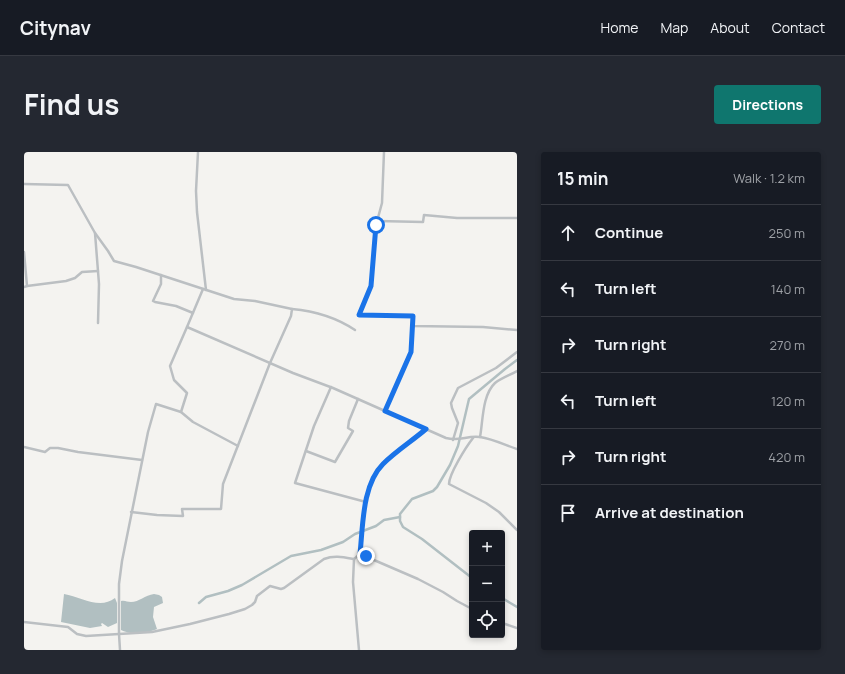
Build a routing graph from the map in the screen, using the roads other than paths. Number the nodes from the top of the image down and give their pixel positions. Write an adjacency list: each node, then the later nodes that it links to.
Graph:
1 (198, 152): 11 (street)
2 (384, 152): 5 (street)
3 (24, 184): 6 (street)
4 (517, 218): 5 (street)
5 (378, 221): 15 (street)
6 (95, 233): 8 (street); 9 (street)
7 (24, 252): 10 (street)
8 (98, 271): 10 (street); 14 (street)
9 (161, 275): 11 (street); 13 (street)
10 (26, 287)
11 (205, 290): 12 (street); 13 (street)
12 (292, 309): 17 (street); 20 (street)
13 (193, 313): 16 (street)
14 (98, 323)
15 (413, 326): 18 (street); 24 (street)
16 (187, 327): 20 (street); 25 (street)
17 (355, 330)
18 (517, 330)
19 (517, 352): 29 (street)
20 (270, 363): 22 (street); 30 (street)
21 (517, 371): 27 (street)
22 (331, 387): 23 (street); 33 (street)
23 (358, 399): 24 (street); 33 (street)
24 (385, 411): 26 (street)
25 (181, 412): 30 (street); 34 (street)
26 (426, 429): 29 (street); 35 (street)
27 (480, 437): 28 (street); 32 (street)
28 (473, 438): 29 (street); 37 (street)
29 (453, 440)
30 (238, 446): 36 (street)
31 (24, 447): 34 (street)
32 (517, 449)
33 (306, 451): 35 (street)
34 (142, 460): 36 (street)
35 (366, 502): 38 (street)
36 (131, 512): 44 (street)
37 (517, 530)
38 (360, 554): 39 (street); 40 (street)
39 (354, 559): 44 (street); 46 (street)
40 (469, 608)
41 (24, 622): 44 (street)
42 (505, 624): 43 (street)
43 (517, 628)
44 (119, 634): 45 (street)
45 (120, 650)
46 (359, 650)

